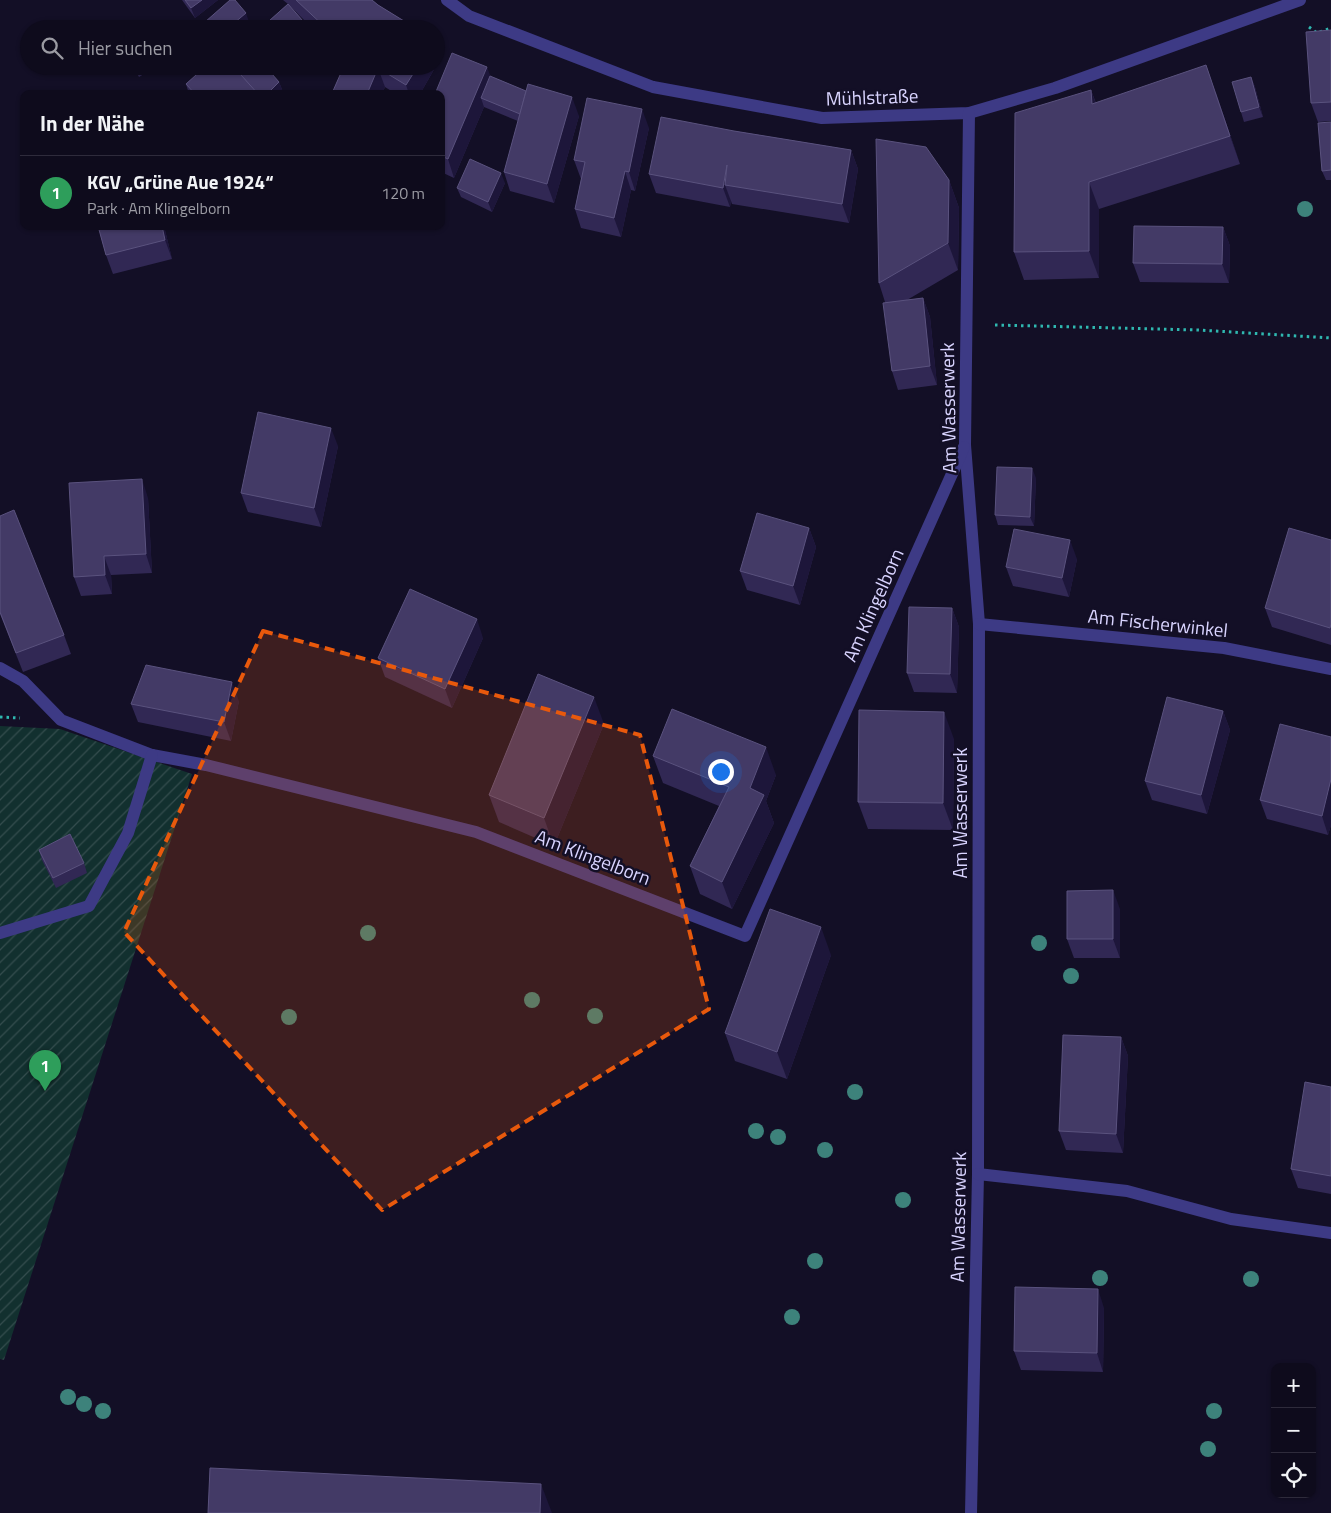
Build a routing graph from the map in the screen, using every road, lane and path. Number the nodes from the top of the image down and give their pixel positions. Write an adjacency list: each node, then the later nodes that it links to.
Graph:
1 (446, 0): 3 (street, Mühlstraße)
2 (1300, 0): 3 (street, Mühlstraße)
3 (969, 113): 4 (street, Am Wasserwerk)
4 (966, 324): 5 (path); 6 (street, Am Wasserwerk)
5 (1331, 338)
6 (965, 445): 7 (street, Am Wasserwerk); 10 (street, Am Klingelborn)
7 (979, 624): 9 (street, Am Fischerwinkel); 12 (street, Am Wasserwerk)
8 (0, 668): 10 (street)
9 (1331, 670)
10 (152, 755): 11 (street)
11 (0, 933)
12 (978, 1174): 13 (street); 14 (street, Am Wasserwerk)
13 (1331, 1233)
14 (971, 1513)

